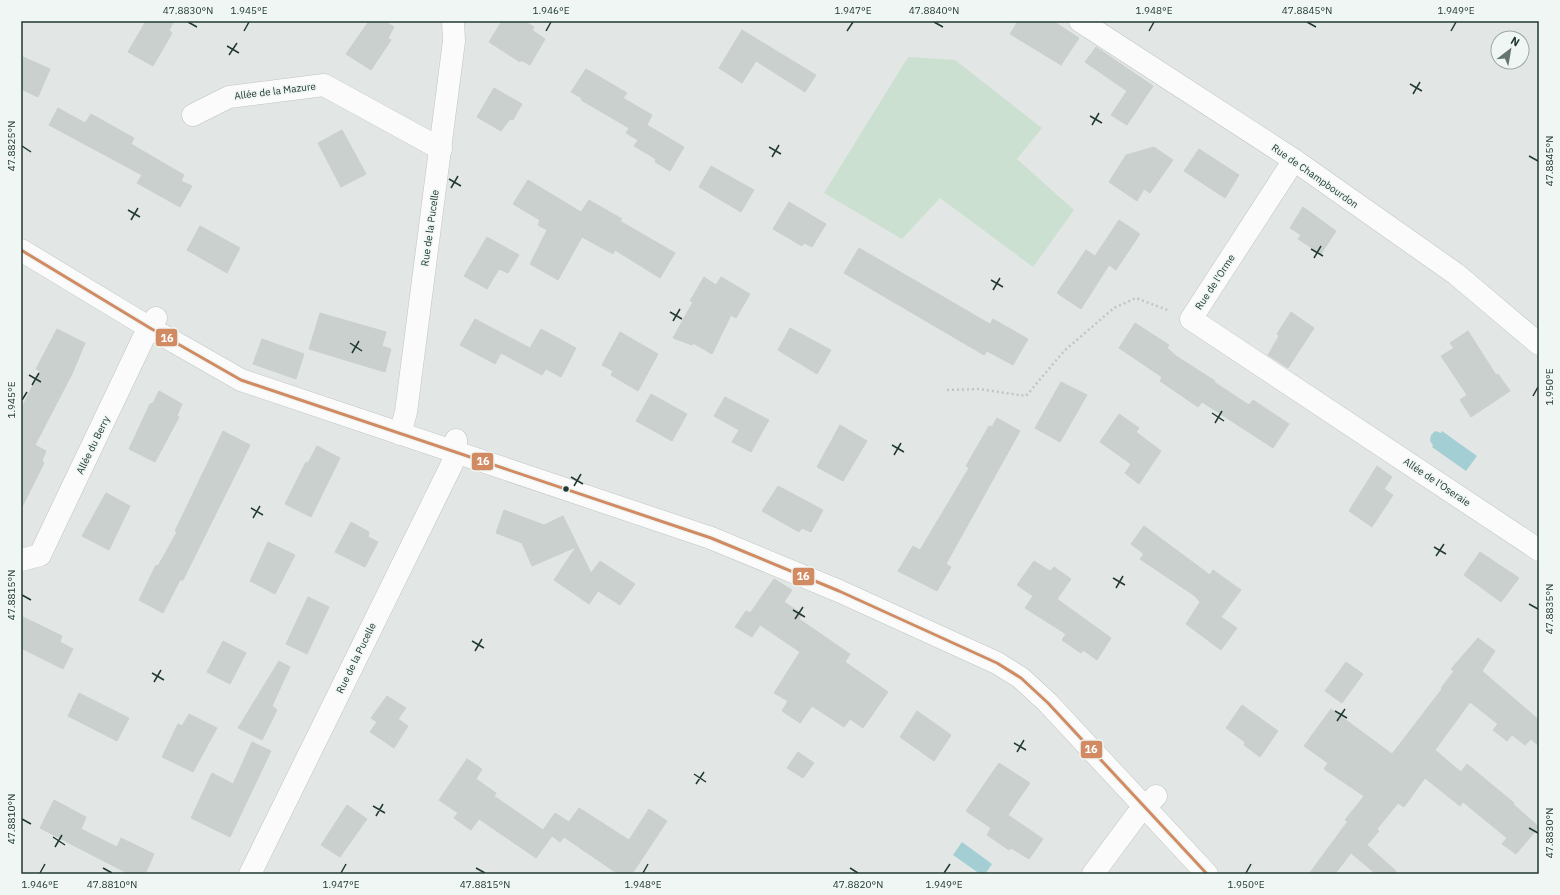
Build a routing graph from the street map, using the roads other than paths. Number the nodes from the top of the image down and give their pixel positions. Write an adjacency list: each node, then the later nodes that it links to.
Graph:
1 (453, 21): 4 (street, Rue de la Pucelle)
2 (1080, 21): 5 (street, Rue de Champbourdon)
3 (194, 114): 4 (street, Allée de la Mazure)
4 (441, 149): 10 (street, Rue de la Pucelle)
5 (1294, 160): 8 (street, Rue de Champbourdon); 9 (street, Rue de l'Orme)
6 (21, 250): 7 (street)
7 (153, 323): 10 (street); 13 (street, Allée du Berry)
8 (1539, 344)
9 (1336, 415): 12 (street, Allée de l'Oseraie)
10 (400, 434): 11 (street)
11 (456, 446): 14 (street); 15 (street, Rue de la Pucelle)
12 (1539, 550)
13 (21, 560)
14 (1150, 802): 16 (street); 17 (street)
15 (250, 874)
16 (1093, 874)
17 (1207, 874)

